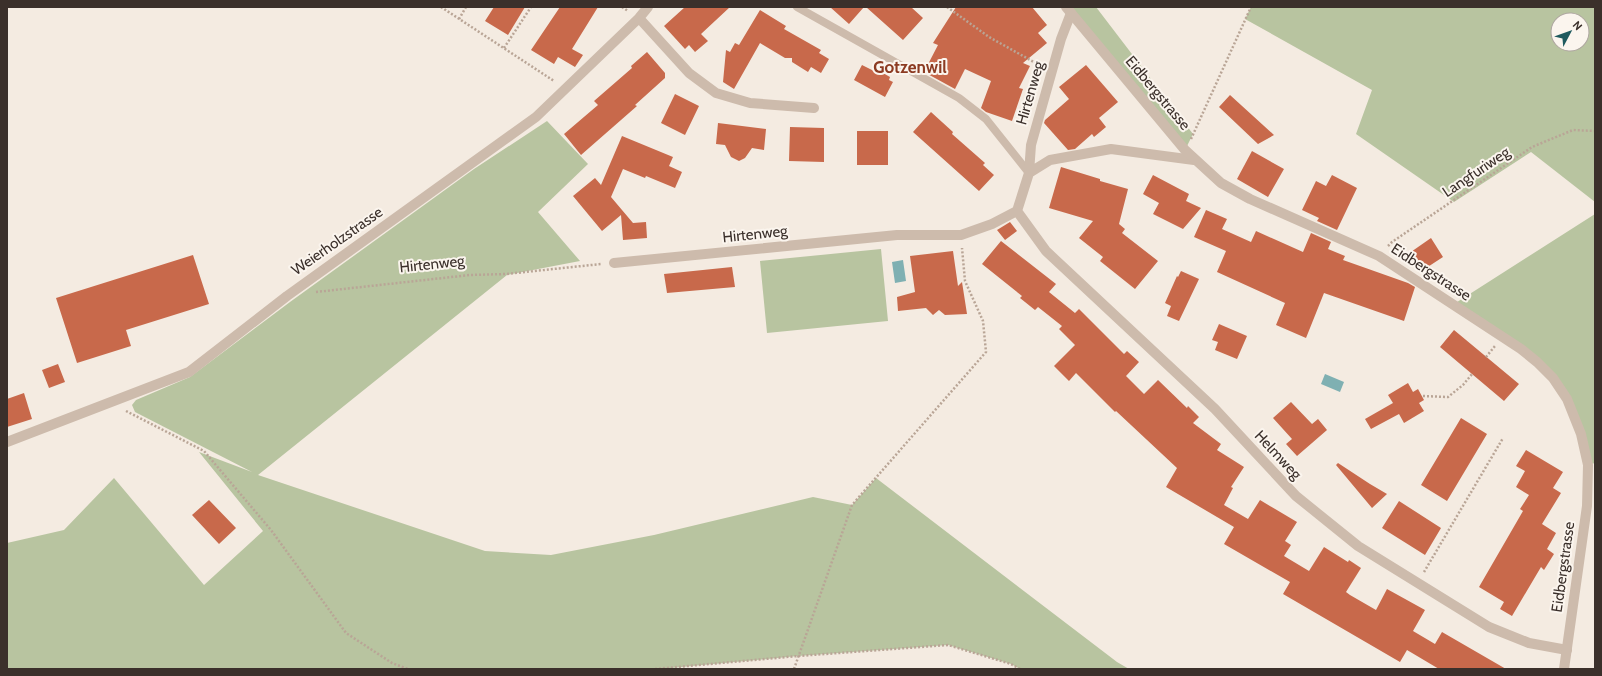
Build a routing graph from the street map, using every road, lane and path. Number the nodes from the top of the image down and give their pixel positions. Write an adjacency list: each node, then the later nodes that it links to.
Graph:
1 (440, 7): 10 (path)
2 (466, 7): 10 (path)
3 (531, 7): 11 (path)
4 (648, 7): 9 (street, Weierholzstrasse)
5 (797, 7): 18 (lane)
6 (947, 7): 12 (path)
7 (1251, 7): 16 (path)
8 (1068, 10): 12 (street, Hirtenweg); 16 (street, Eidbergstrasse)
9 (639, 18): 13 (street, Weierholzstrasse); 14 (street)
10 (459, 19): 11 (path)
11 (504, 48): 13 (path)
12 (1052, 72): 18 (street, Hirtenweg)
13 (567, 89): 26 (street, Weierholzstrasse)
14 (814, 108)
15 (1595, 131): 21 (path, Langfuriweg)
16 (1186, 150): 17 (street, Eidbergstrasse)
17 (1194, 160): 18 (street); 21 (street, Eidbergstrasse)
18 (1029, 173): 19 (street, Hirtenweg)
19 (1017, 211): 20 (street, Hirtenweg); 29 (street, Helmweg)
20 (961, 235): 22 (street, Hirtenweg); 31 (path)
21 (1380, 256): 30 (street, Eidbergstrasse)
22 (614, 263): 23 (path, Hirtenweg)
23 (310, 293)
24 (1472, 374): 25 (path)
25 (1423, 396)
26 (108, 402): 28 (street, Weierholzstrasse); 32 (path)
27 (1503, 438): 29 (path)
28 (7, 442)
29 (1418, 583): 30 (street, Helmweg)
30 (1567, 650): 36 (street, Eidbergstrasse)
31 (798, 656): 33 (path); 34 (path); 35 (path)
32 (408, 669)
33 (656, 669)
34 (794, 669)
35 (1020, 669)
36 (1564, 669)

